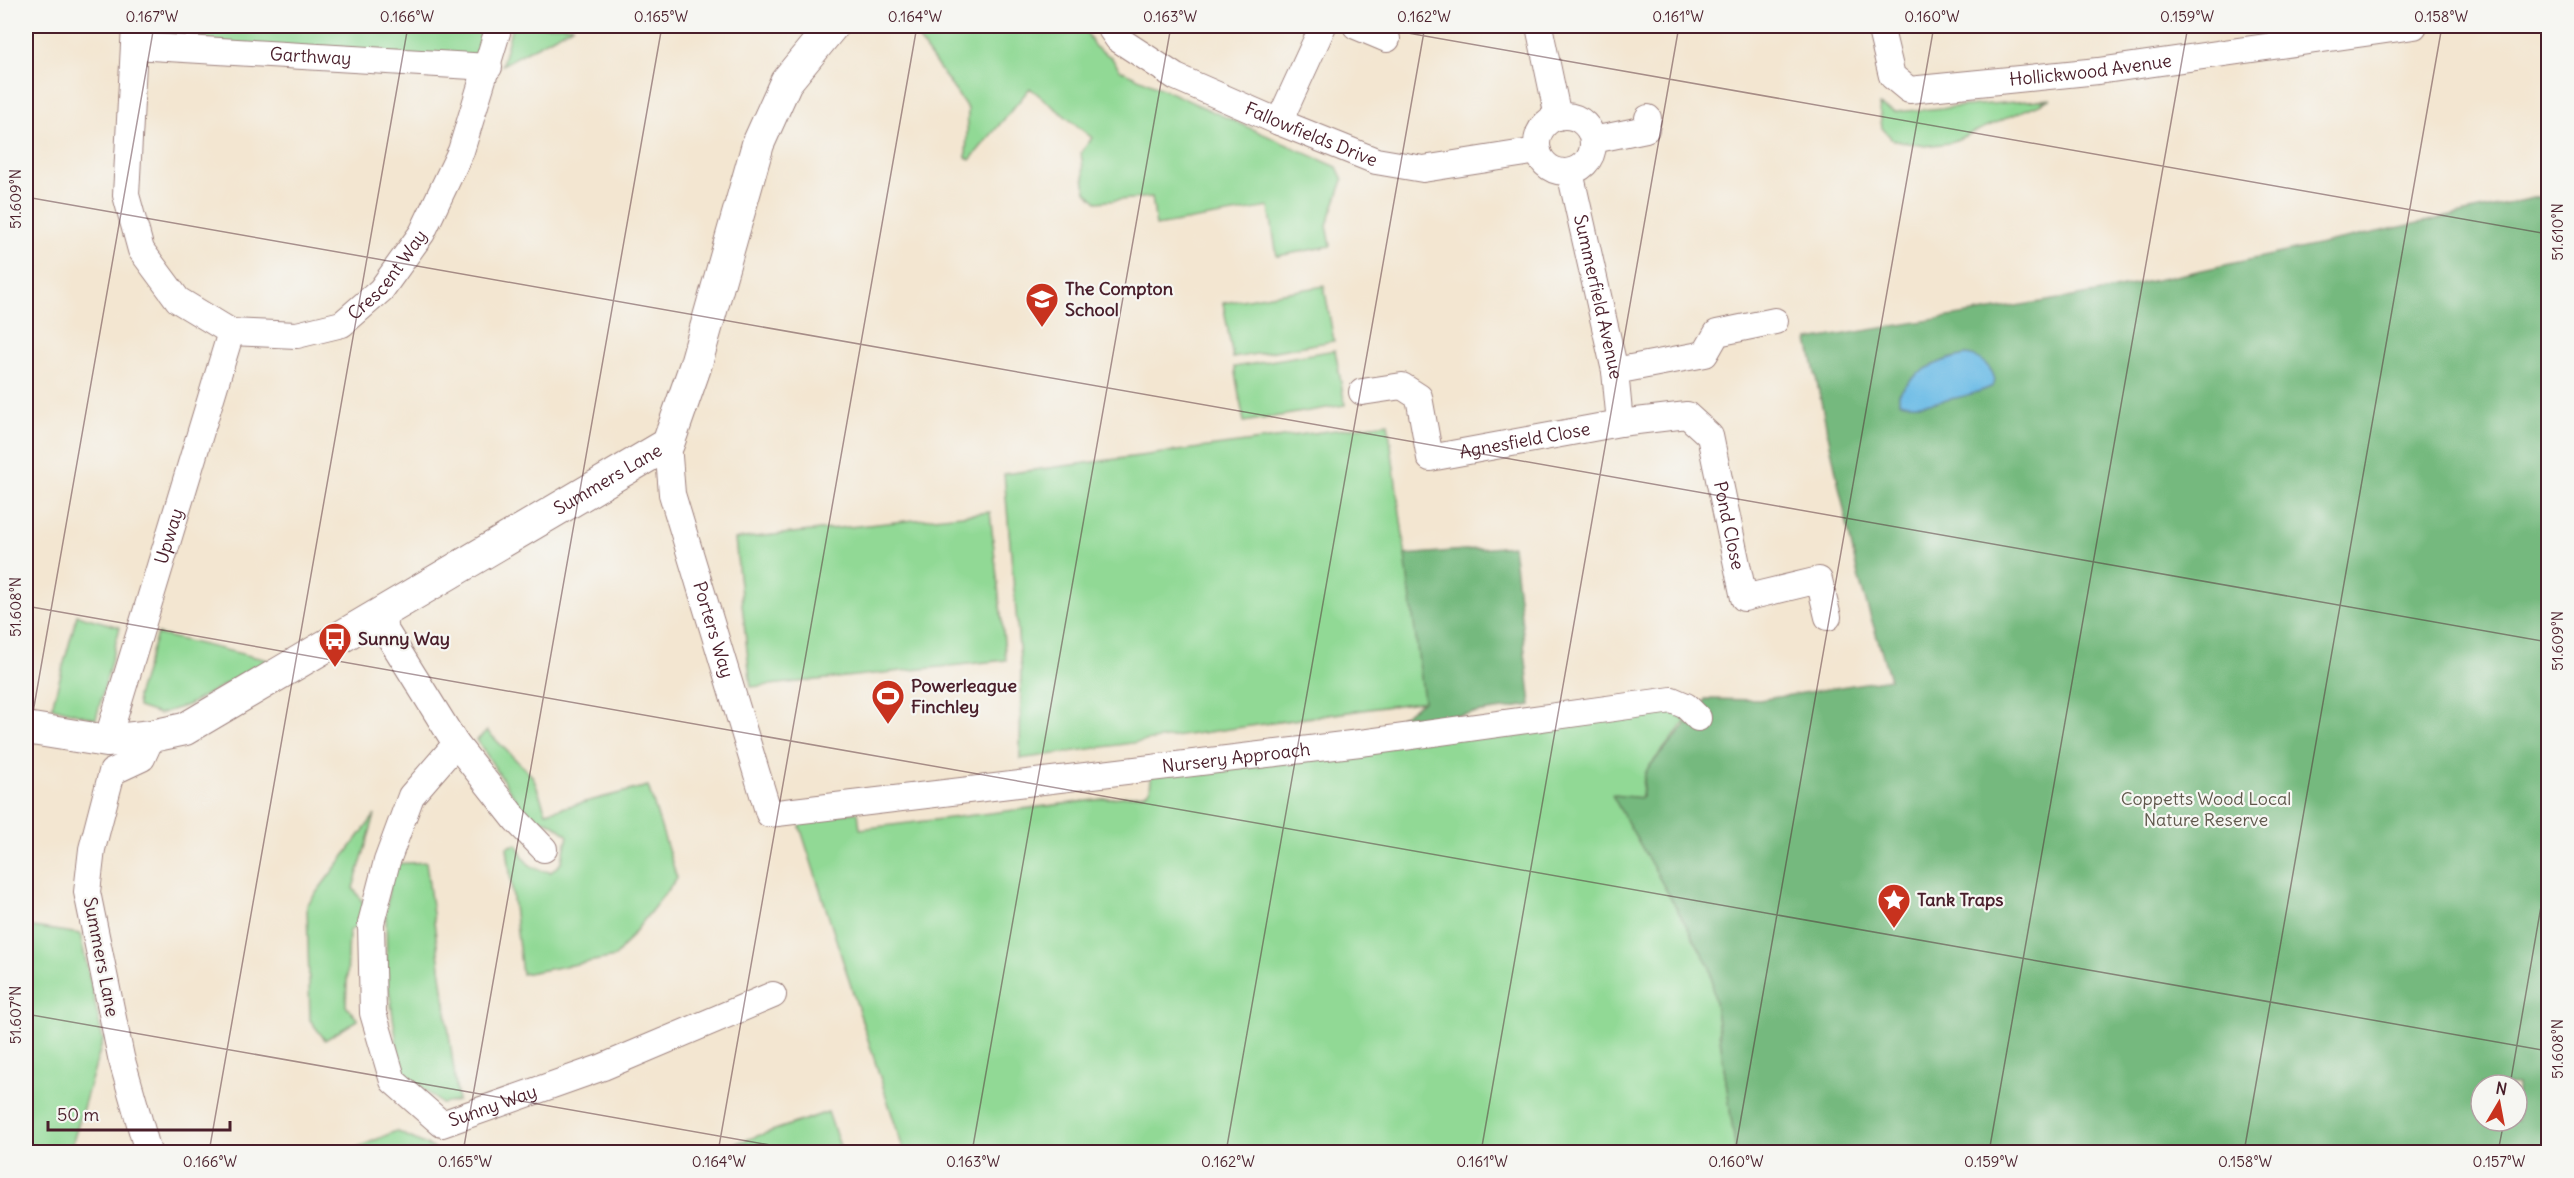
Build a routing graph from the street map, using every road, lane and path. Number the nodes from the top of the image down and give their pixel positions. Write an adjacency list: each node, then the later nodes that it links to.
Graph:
1 (499, 26): 11 (street, Crescent Way)
2 (832, 26): 23 (street, Summers Lane)
3 (1109, 26): 14 (street, Fallowfields Drive)
4 (1323, 26): 14 (street)
5 (1356, 26): 10 (street)
6 (1539, 26): 12 (street)
7 (1880, 26): 8 (street, Hollickwood Avenue)
8 (2414, 26)
9 (134, 36): 11 (street, Garthway); 19 (street, Crescent Way)
10 (1387, 39)
11 (489, 66): 19 (street, Crescent Way)
12 (1558, 117): 15 (street); 16 (street)
13 (1648, 118): 15 (street)
14 (1279, 122): 16 (street, Fallowfields Drive)
15 (1593, 140): 17 (street)
16 (1538, 151): 17 (street)
17 (1570, 172): 20 (street, Summerfield Avenue)
18 (1775, 321): 20 (street)
19 (231, 332): 29 (street, Upway)
20 (1615, 370): 22 (street, Summerfield Avenue)
21 (1362, 392): 22 (street, Agnesfield Close)
22 (1620, 423): 25 (street, Pond Close)
23 (668, 444): 24 (street, Summers Lane); 31 (street, Porters Way)
24 (377, 617): 28 (street, Summers Lane); 30 (street)
25 (1828, 617)
26 (1698, 718): 31 (street, Nursery Approach)
27 (26, 728): 29 (street, Summers Lane)
28 (152, 736): 29 (street, Summers Lane); 34 (street, Summers Lane)
29 (107, 741)
30 (456, 744): 32 (street); 33 (street, Sunny Way)
31 (769, 814)
32 (544, 849)
33 (772, 995)
34 (148, 1152)

